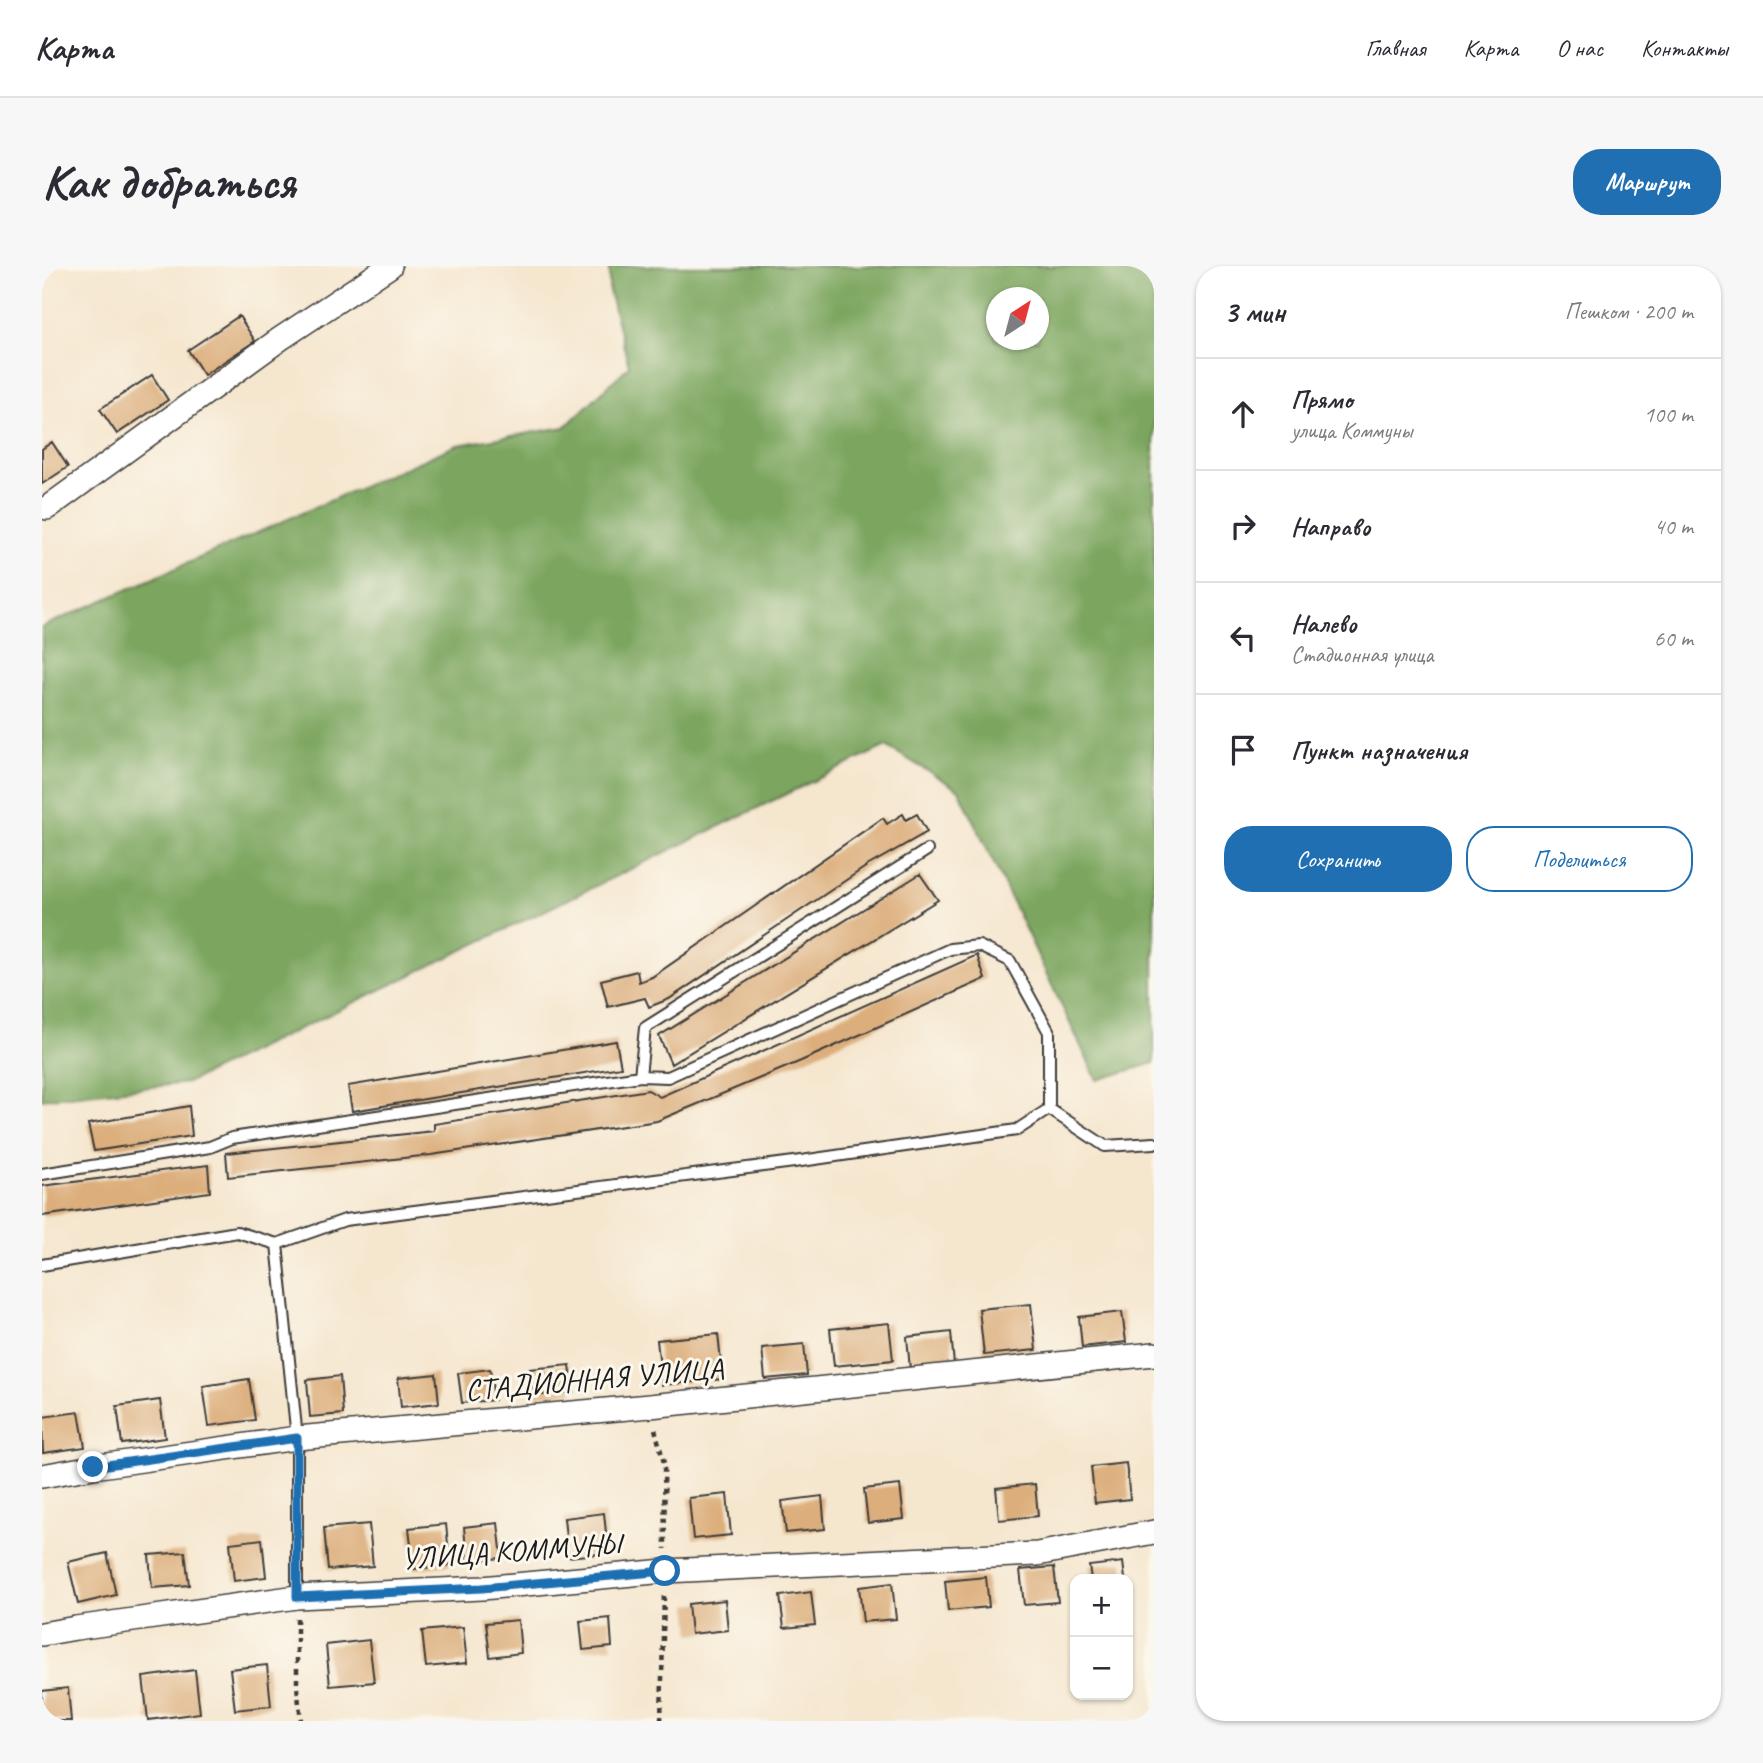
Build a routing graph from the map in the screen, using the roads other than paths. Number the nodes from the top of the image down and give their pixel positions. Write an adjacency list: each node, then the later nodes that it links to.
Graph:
1 (390, 266): 2 (street)
2 (47, 508)
3 (927, 849): 4 (lane)
4 (640, 1076): 5 (lane); 7 (lane)
5 (1049, 1109): 6 (lane); 8 (lane)
6 (1154, 1143)
7 (42, 1174)
8 (277, 1244): 9 (lane); 11 (lane)
9 (42, 1265)
10 (1154, 1353): 11 (street, СТАДИОННАЯ УЛИЦА)
11 (297, 1438): 12 (street, СТАДИОННАЯ УЛИЦА); 14 (lane)
12 (42, 1476)
13 (1154, 1532): 14 (street, УЛИЦА КОММУНЫ)
14 (297, 1597): 15 (street, УЛИЦА КОММУНЫ)
15 (42, 1634)

